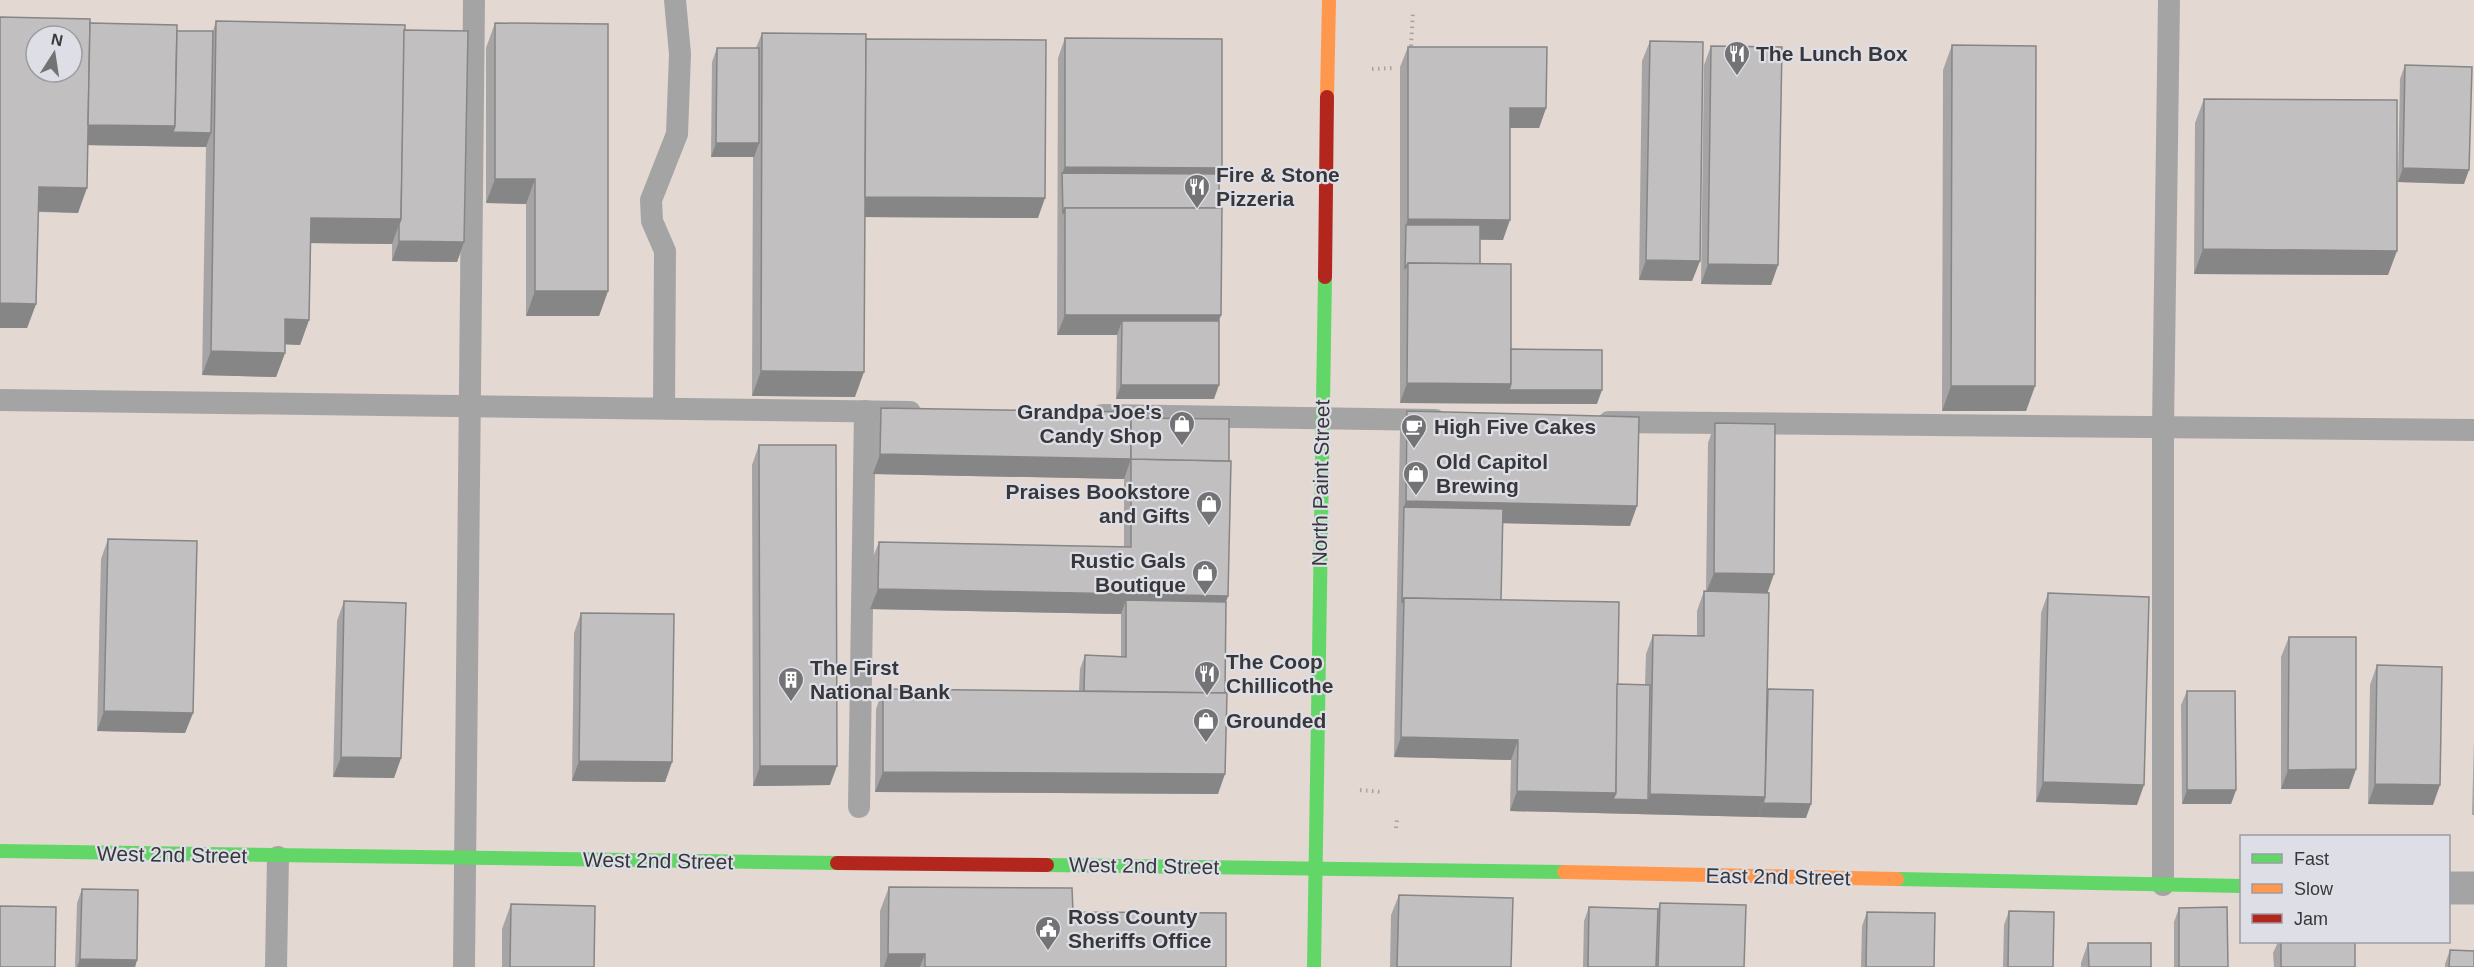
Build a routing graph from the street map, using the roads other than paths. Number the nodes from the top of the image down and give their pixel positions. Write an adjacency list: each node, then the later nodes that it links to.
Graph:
1 (474, 0): 6 (lane)
2 (675, 0): 7 (lane)
3 (1329, 0): 11 (street, North Paint Street)
4 (2169, 0): 14 (lane)
5 (0, 400): 6 (lane)
6 (470, 405): 7 (lane); 19 (lane)
7 (664, 408): 8 (lane)
8 (865, 411): 9 (lane); 16 (lane)
9 (935, 412)
10 (1076, 415): 11 (lane)
11 (1322, 419): 12 (lane); 20 (street, North Paint Street)
12 (1459, 420)
13 (1588, 422): 14 (lane)
14 (2163, 427): 15 (lane); 21 (lane)
15 (2474, 430)
16 (859, 807)
17 (0, 851): 18 (street, West 2nd Street)
18 (278, 857): 19 (street, West 2nd Street); 25 (lane)
19 (466, 860): 20 (street, West 2nd Street); 26 (lane)
20 (1316, 868): 21 (street, East 2nd Street); 27 (street, North Paint Street)
21 (2163, 885): 22 (street, East 2nd Street)
22 (2240, 885)
23 (2450, 888): 24 (street)
24 (2474, 888)
25 (276, 967)
26 (464, 967)
27 (1314, 967)

